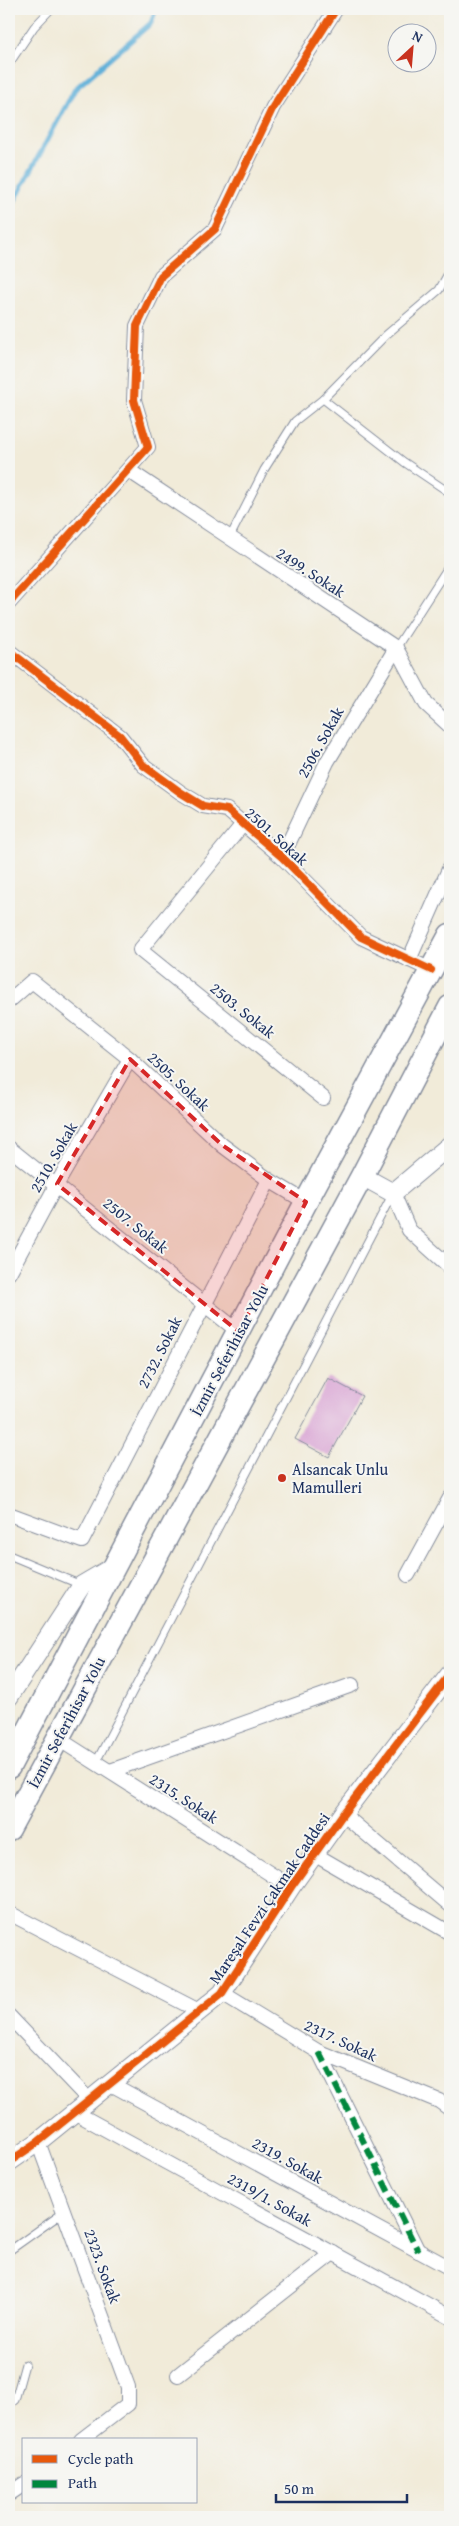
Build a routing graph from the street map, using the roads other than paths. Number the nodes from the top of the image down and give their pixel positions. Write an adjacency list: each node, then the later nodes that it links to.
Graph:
1 (51, 9): 3 (lane)
2 (336, 9): 6 (street)
3 (9, 64)
4 (450, 270): 5 (lane)
5 (323, 399): 7 (lane); 8 (lane)
6 (128, 470): 8 (street, 2499. Sokak); 10 (street)
7 (450, 493)
8 (229, 539): 11 (street, 2499. Sokak)
9 (450, 564): 11 (lane)
10 (9, 603)
11 (396, 648): 13 (street, 2499. Sokak); 15 (street, 2506. Sokak)
12 (9, 651): 14 (street, 2501. Sokak)
13 (450, 726)
14 (243, 824): 15 (street, 2501. Sokak); 23 (street, 2503. Sokak)
15 (282, 857): 18 (street, 2501. Sokak)
16 (450, 866): 18 (street)
17 (450, 935): 19 (main road, İzmir Seferihisar Yolu)
18 (409, 960): 19 (street, 2501. Sokak)
19 (431, 970): 30 (main road, İzmir Seferihisar Yolu)
20 (9, 1001): 22 (street, 2505. Sokak)
21 (450, 1007): 26 (main road, İzmir Seferihisar Yolu)
22 (130, 1059): 27 (street, 2505. Sokak); 28 (street, 2510. Sokak)
23 (323, 1098)
24 (450, 1145): 29 (street)
25 (9, 1148): 28 (street, 2507. Sokak)
26 (362, 1176): 29 (street); 44 (main road, İzmir Seferihisar Yolu)
27 (269, 1180): 30 (street, 2505. Sokak); 33 (street, 2732. Sokak)
28 (57, 1184): 32 (street, 2510. Sokak); 33 (street, 2507. Sokak)
29 (393, 1193): 31 (street); 45 (lane)
30 (306, 1202): 34 (main road, İzmir Seferihisar Yolu)
31 (450, 1267)
32 (9, 1273)
33 (204, 1302): 34 (street, 2507. Sokak); 36 (street, 2732. Sokak)
34 (239, 1332): 38 (main road, İzmir Seferihisar Yolu)
35 (450, 1498): 39 (street)
36 (9, 1514)
37 (9, 1555): 40 (lane)
38 (116, 1564): 40 (street); 46 (main road, İzmir Seferihisar Yolu)
39 (408, 1575)
40 (82, 1585): 43 (street)
41 (450, 1674): 48 (street, Mareşal Fevzi Çakmak Caddesi)
42 (352, 1685): 47 (street)
43 (9, 1697)
44 (57, 1738): 45 (street, 2315. Sokak); 49 (main road, İzmir Seferihisar Yolu)
45 (96, 1762): 47 (street, 2315. Sokak)
46 (9, 1767)
47 (110, 1771): 51 (street, 2315. Sokak)
48 (343, 1814): 50 (street, Mareşal Fevzi Çakmak Caddesi); 52 (street)
49 (9, 1829)
50 (314, 1854): 51 (street, Mareşal Fevzi Çakmak Caddesi); 54 (street)
51 (291, 1887): 55 (street, Mareşal Fevzi Çakmak Caddesi)
52 (450, 1904)
53 (9, 1913): 56 (street)
54 (450, 1932)
55 (222, 1993): 56 (street, Mareşal Fevzi Çakmak Caddesi); 58 (street, 2317. Sokak)
56 (199, 2012): 59 (street, Mareşal Fevzi Çakmak Caddesi)
57 (9, 2016): 60 (street)
58 (319, 2052): 61 (street, 2317. Sokak); 67 (street)
59 (109, 2083): 60 (street, Mareşal Fevzi Çakmak Caddesi); 67 (street, 2319. Sokak)
60 (89, 2100): 62 (street, Mareşal Fevzi Çakmak Caddesi)
61 (450, 2109)
62 (74, 2112): 63 (street, Mareşal Fevzi Çakmak Caddesi); 68 (street, 2319/1. Sokak)
63 (38, 2142): 64 (street, Mareşal Fevzi Çakmak Caddesi); 65 (street, 2323. Sokak)
64 (9, 2162)
65 (64, 2211): 66 (lane); 74 (street, 2323. Sokak)
66 (9, 2251)
67 (418, 2251): 69 (street, 2319. Sokak)
68 (333, 2253): 70 (street, 2319/1. Sokak); 72 (street)
69 (450, 2268)
70 (450, 2317)
71 (25, 2364): 73 (lane)
72 (178, 2375)
73 (9, 2405)
74 (84, 2438)
75 (22, 2485): 76 (street)
76 (9, 2494)

